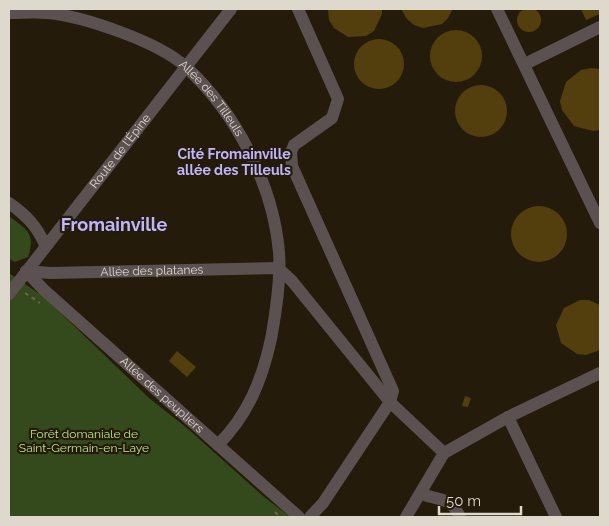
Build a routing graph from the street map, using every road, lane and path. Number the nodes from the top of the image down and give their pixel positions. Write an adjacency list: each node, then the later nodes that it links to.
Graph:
1 (231, 9): 7 (street, Route de l'Épine)
2 (298, 9): 15 (street)
3 (497, 9): 6 (street)
4 (9, 13): 7 (street, Allée des Tilleuls)
5 (600, 26): 6 (street)
6 (525, 64): 9 (street)
7 (185, 66): 10 (street, Route de l'Épine); 11 (street, Allée des Tilleuls)
8 (9, 203): 10 (street)
9 (600, 223)
10 (45, 245): 12 (street, Route de l'Épine)
11 (278, 268): 12 (street, Allée des platanes); 15 (street); 17 (street, Allée des Tilleuls)
12 (26, 271): 13 (street, Route de l'Épine); 17 (street, Allée des peupliers)
13 (9, 294)
14 (600, 373): 16 (street)
15 (390, 402): 18 (street); 21 (street)
16 (508, 417): 18 (street); 24 (street)
17 (218, 444): 20 (street, Allée des peupliers)
18 (444, 453): 19 (street)
19 (421, 494): 22 (street); 23 (street)
20 (299, 517)
21 (310, 517)
22 (406, 517)
23 (460, 517)
24 (556, 517)

